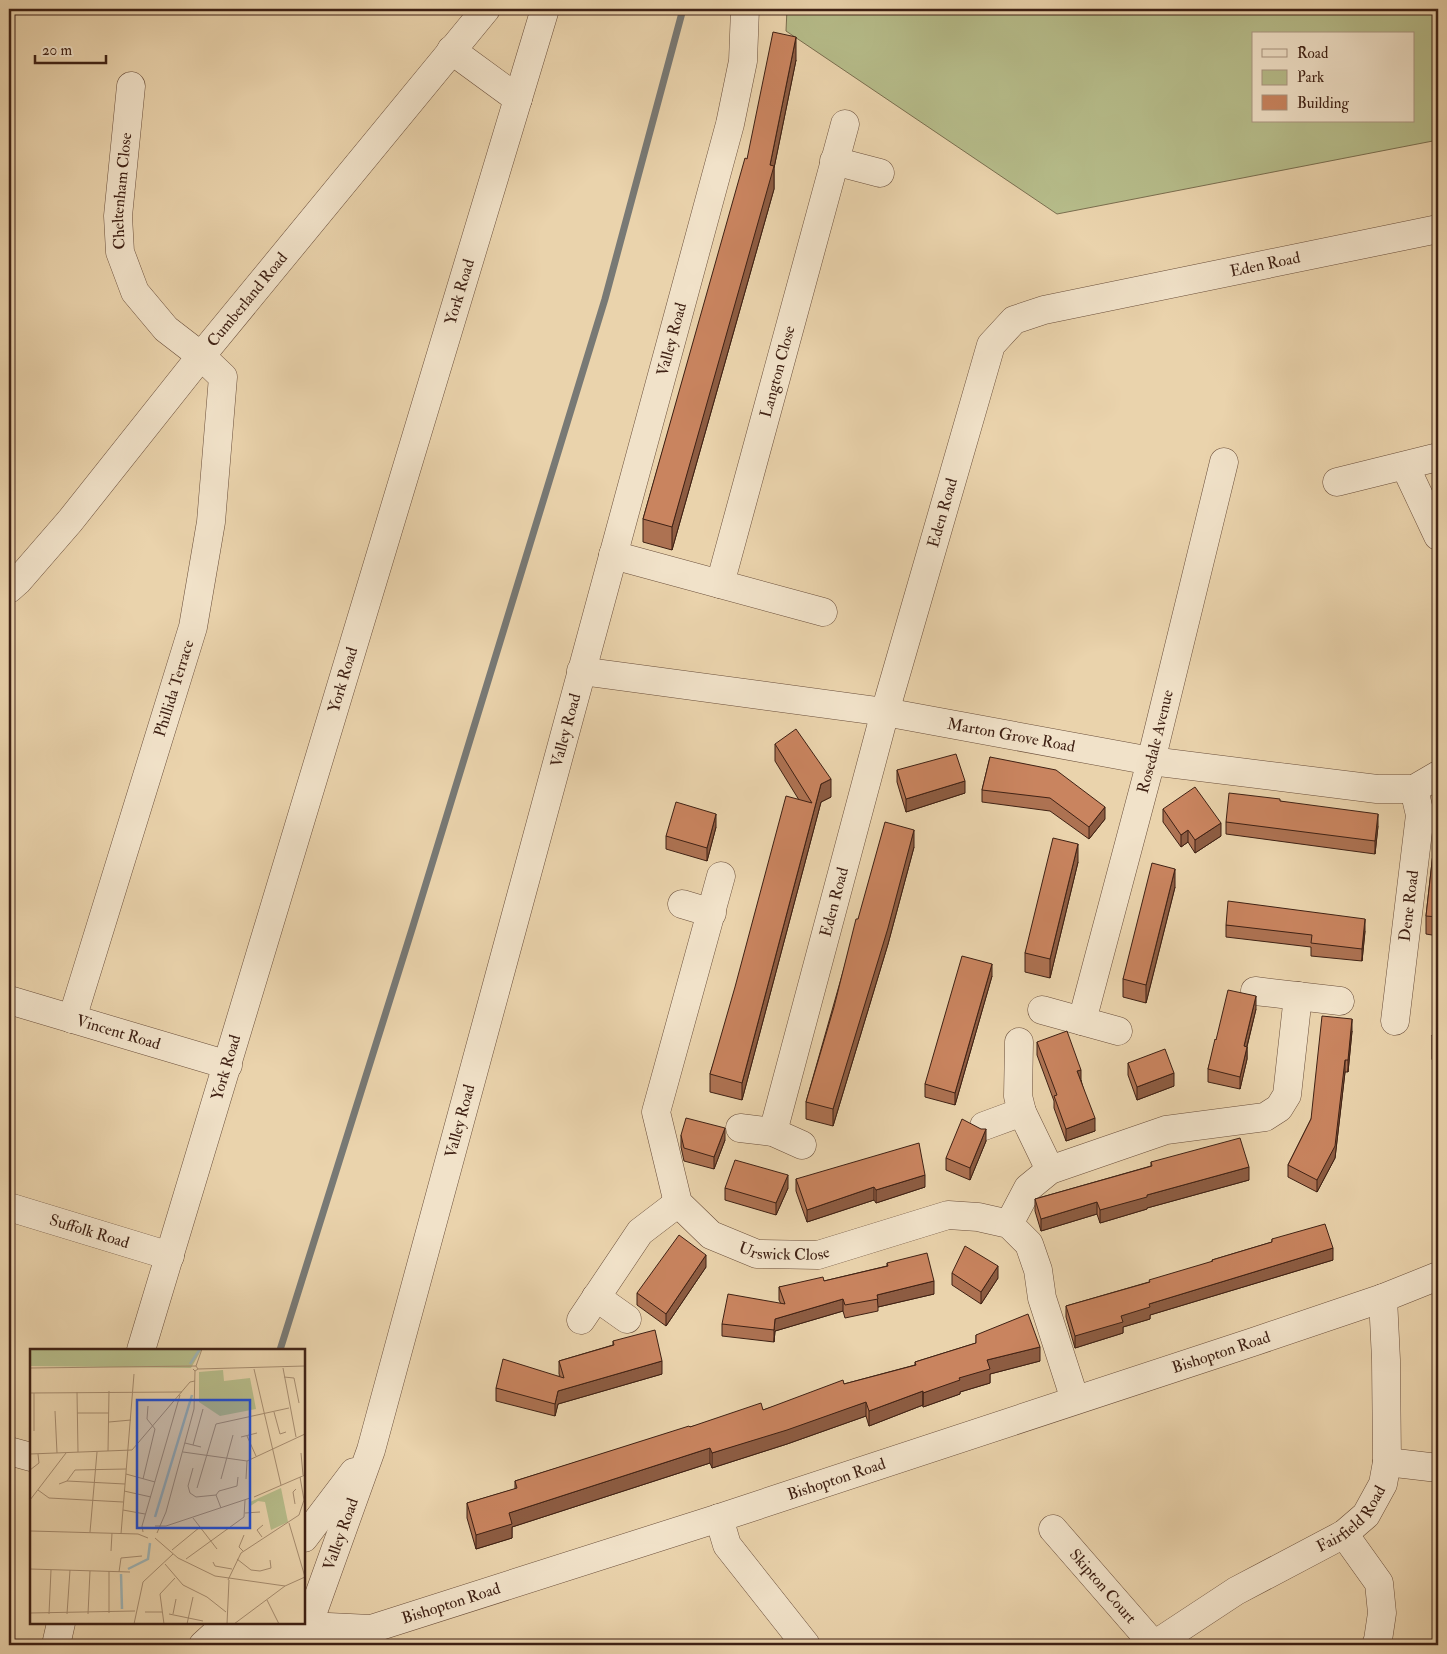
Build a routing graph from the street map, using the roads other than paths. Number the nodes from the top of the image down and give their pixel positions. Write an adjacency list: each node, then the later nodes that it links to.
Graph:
1 (545, 9): 6 (street, York Road)
2 (745, 9): 17 (street, Valley Road)
3 (476, 14): 4 (street, Cumberland Road)
4 (451, 50): 6 (street); 11 (street, Cumberland Road)
5 (131, 86): 11 (street, Cheltenham Close)
6 (518, 99): 39 (street, York Road)
7 (844, 124): 8 (street, Langton Close)
8 (834, 160): 9 (street); 18 (street, Langton Close)
9 (880, 173)
10 (1438, 229): 22 (street, Eden Road)
11 (201, 356): 19 (street, Cumberland Road); 34 (street, Phillida Terrace)
12 (1438, 457): 14 (street)
13 (1224, 462): 23 (street, Rosedale Avenue)
14 (1405, 466): 15 (street); 16 (street)
15 (1337, 482)
16 (1438, 536)
17 (613, 555): 18 (street); 21 (street, Valley Road)
18 (720, 584): 20 (street)
19 (9, 589)
20 (824, 612)
21 (582, 671): 22 (street, Marton Grove Road); 57 (street, Valley Road)
22 (884, 712): 23 (street, Marton Grove Road); 43 (street, Eden Road)
23 (1152, 761): 25 (street, Marton Grove Road); 35 (street, Rosedale Avenue)
24 (1438, 775): 25 (street)
25 (1414, 789): 36 (street, Dene Road)
26 (721, 876): 28 (street)
27 (682, 904): 28 (street)
28 (712, 913): 46 (street)
29 (1255, 991): 30 (street)
30 (1298, 996): 32 (street); 45 (street)
31 (9, 1000): 34 (street, Vincent Road)
32 (1340, 1001)
33 (1042, 1010): 35 (street)
34 (72, 1019): 39 (street, Vincent Road)
35 (1082, 1021): 37 (street)
36 (1395, 1021)
37 (1118, 1031)
38 (1019, 1042): 40 (street)
39 (228, 1065): 49 (street, York Road)
40 (1022, 1112): 41 (street); 45 (street)
41 (984, 1126)
42 (740, 1128): 43 (street)
43 (773, 1132): 44 (street)
44 (802, 1145)
45 (1050, 1170): 48 (street)
46 (678, 1203): 48 (street, Urswick Close); 51 (street)
47 (9, 1207): 49 (street, Suffolk Road)
48 (1009, 1224): 56 (street)
49 (170, 1256): 55 (street, York Road)
50 (1438, 1276): 52 (street, Bishopton Road)
51 (596, 1297): 53 (street); 54 (street)
52 (1383, 1298): 56 (street, Bishopton Road); 60 (street, Fairfield Road)
53 (626, 1319)
54 (581, 1320)
55 (141, 1349)
56 (1075, 1400): 62 (street, Bishopton Road)
57 (371, 1450): 65 (street, Valley Road); 68 (street, Valley Road)
58 (9, 1451): 59 (street)
59 (30, 1457)
60 (1387, 1462): 61 (street); 64 (street, Fairfield Road)
61 (1438, 1468)
62 (719, 1518): 68 (street, Bishopton Road); 71 (street)
63 (1053, 1529): 72 (street, Skipton Court)
64 (1344, 1534): 72 (street, Fairfield Road); 73 (street)
65 (305, 1537)
66 (61, 1624): 69 (street)
67 (226, 1624): 68 (street, Bishopton Road); 70 (street)
68 (301, 1636)
69 (56, 1645)
70 (203, 1645)
71 (806, 1645)
72 (1154, 1645)
73 (1376, 1645)

